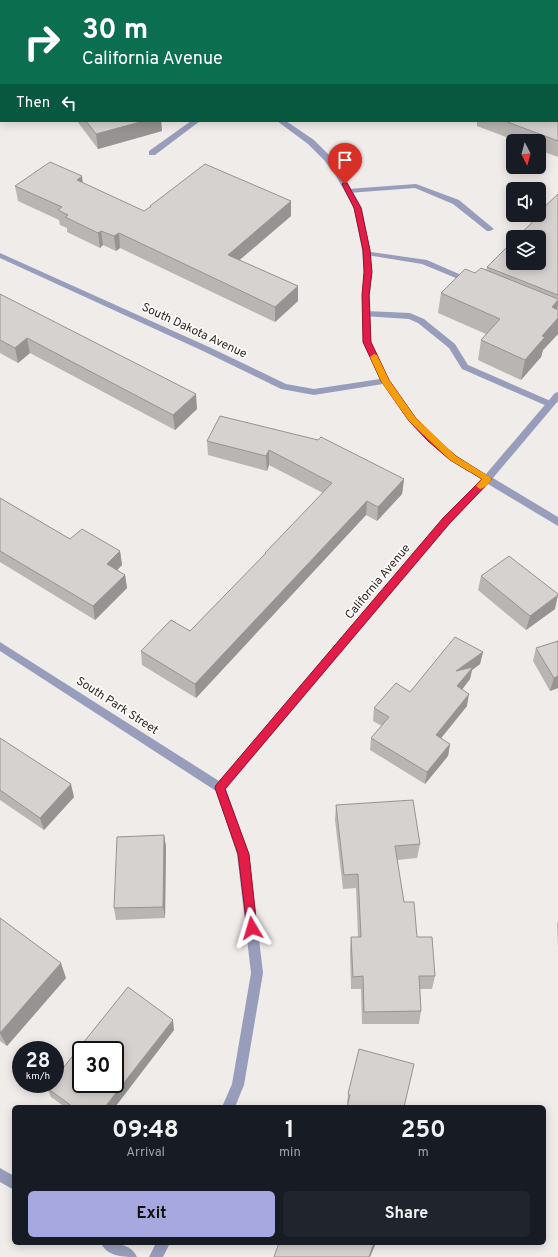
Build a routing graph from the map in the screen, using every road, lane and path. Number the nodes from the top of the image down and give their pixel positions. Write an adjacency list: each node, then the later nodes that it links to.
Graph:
1 (195, 122): 3 (street)
2 (282, 122): 4 (street)
3 (152, 153)
4 (348, 191): 5 (street); 6 (street)
5 (490, 229)
6 (367, 253): 8 (street); 9 (street)
7 (0, 255): 10 (street, South Dakota Avenue)
8 (480, 284)
9 (366, 314): 10 (street); 12 (street)
10 (385, 381): 13 (street)
11 (558, 395): 12 (street, California Avenue)
12 (550, 404): 13 (street, California Avenue)
13 (487, 479): 14 (street); 16 (street, California Avenue)
14 (558, 522)
15 (0, 646): 16 (street, South Park Street)
16 (220, 788): 17 (street)
17 (229, 1105)
18 (0, 1175): 19 (street)
19 (12, 1182)
20 (111, 1245): 22 (street)
21 (162, 1245): 23 (street)
22 (130, 1257)
23 (156, 1257)

